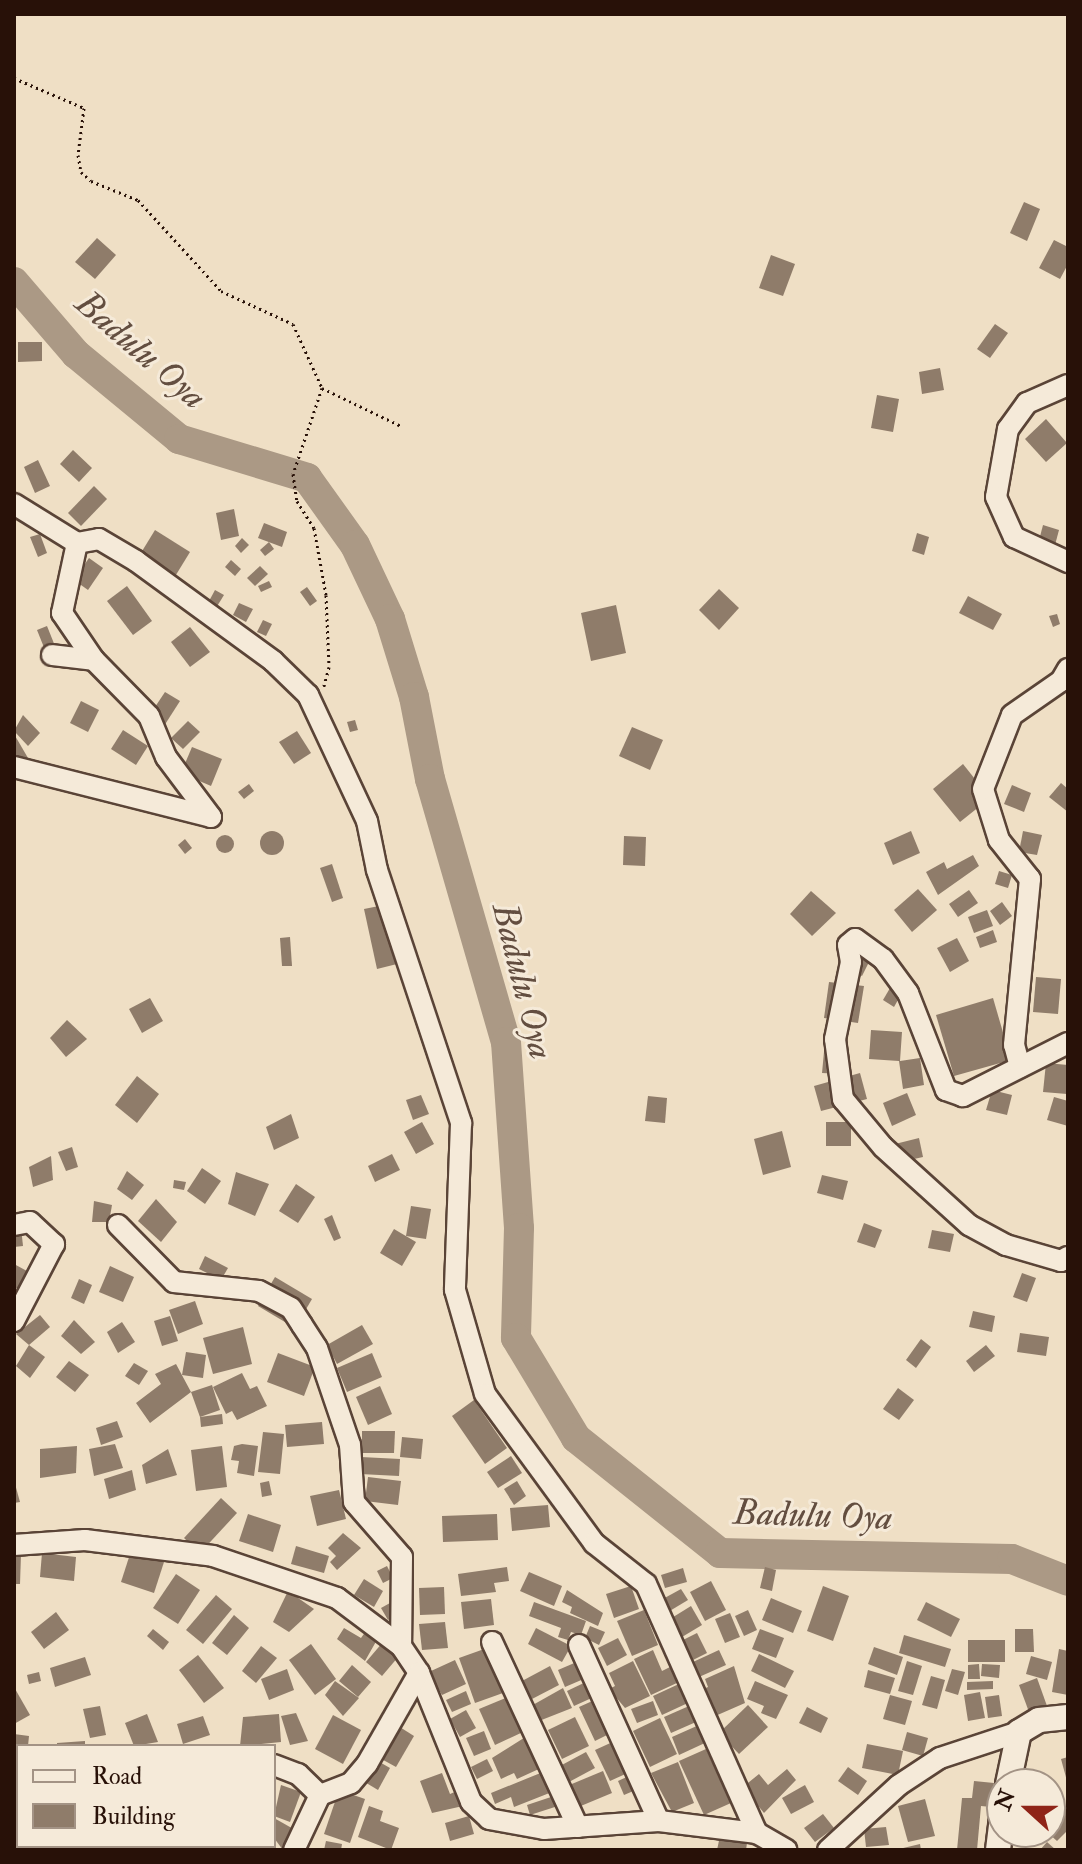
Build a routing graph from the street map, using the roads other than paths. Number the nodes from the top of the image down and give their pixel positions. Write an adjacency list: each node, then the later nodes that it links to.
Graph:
1 (1068, 385): 4 (street)
2 (14, 504): 3 (street)
3 (77, 543): 6 (street); 29 (street)
4 (1068, 562)
5 (52, 655): 6 (street)
6 (94, 660): 8 (street)
7 (1068, 669): 10 (street)
8 (14, 767)
9 (1068, 1043): 10 (street)
10 (1020, 1067): 13 (street)
11 (14, 1225): 16 (street)
12 (118, 1225): 14 (street)
13 (1068, 1257)
14 (214, 1286): 15 (street); 20 (street)
15 (200, 1303)
16 (14, 1321)
17 (14, 1545): 20 (street)
18 (492, 1642): 28 (street)
19 (579, 1645): 27 (street)
20 (401, 1646): 21 (street)
21 (419, 1673): 26 (street); 28 (street)
22 (1068, 1717): 23 (street)
23 (1019, 1732): 25 (street); 32 (street)
24 (276, 1766): 26 (street)
25 (1011, 1768)
26 (320, 1795): 30 (street)
27 (659, 1821): 28 (street); 29 (street)
28 (578, 1827)
29 (757, 1833): 31 (street)
30 (294, 1850)
31 (786, 1850)
32 (828, 1850)

